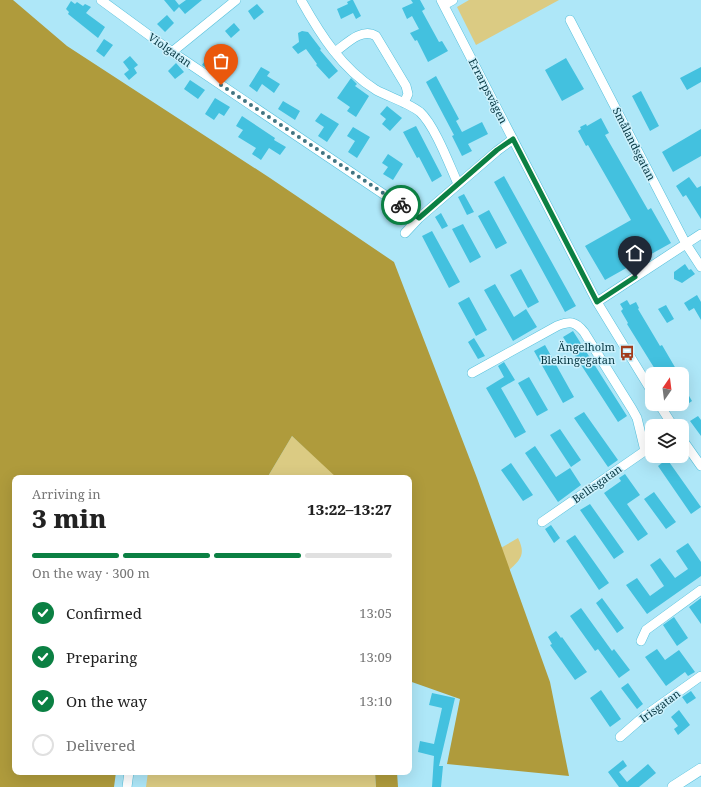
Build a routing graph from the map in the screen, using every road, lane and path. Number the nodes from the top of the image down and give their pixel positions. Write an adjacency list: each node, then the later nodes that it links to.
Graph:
1 (101, 0): 7 (street, Violgatan)
2 (236, 0): 7 (street)
3 (301, 0): 8 (street)
4 (453, 0): 5 (street)
5 (442, 2): 10 (street, Errarpsvägen)
6 (570, 20): 15 (street, Smålandsgatan)
7 (172, 52): 12 (street, Violgatan)
8 (335, 52): 9 (street); 9 (street)
9 (404, 104): 11 (street)
10 (513, 139): 11 (street); 17 (street, Errarpsvägen)
11 (458, 184): 12 (street)
12 (419, 218): 13 (street)
13 (405, 233)
14 (701, 234): 15 (street)
15 (686, 244): 16 (street, Smålandsgatan); 17 (street)
16 (701, 267)
17 (597, 302): 19 (street, Errarpsvägen)
18 (472, 372): 20 (street)
19 (645, 381)
20 (645, 440)
21 (689, 449): 23 (street)
22 (645, 450): 24 (street, Bellisgatan)
23 (701, 466)
24 (542, 522)
25 (701, 590): 26 (street)
26 (641, 641)
27 (701, 676): 28 (street, Irisgatan)
28 (620, 737)
29 (701, 769): 32 (street)
30 (129, 775): 31 (street)
31 (127, 787)
32 (672, 787)

